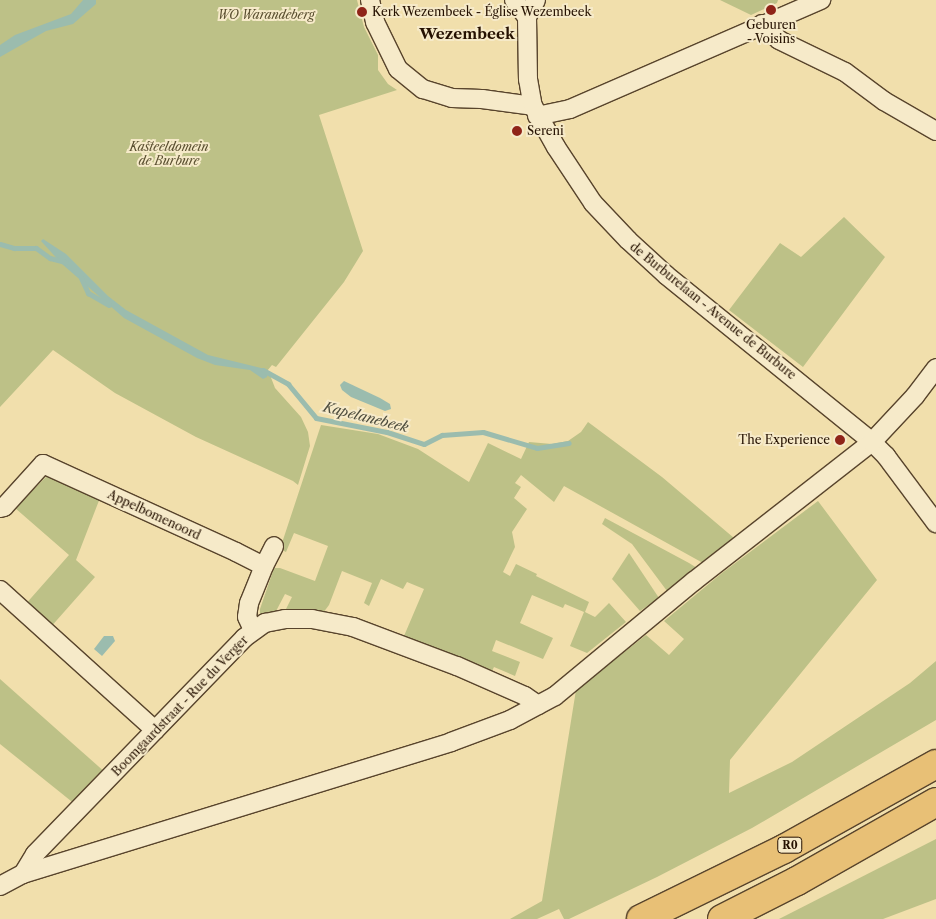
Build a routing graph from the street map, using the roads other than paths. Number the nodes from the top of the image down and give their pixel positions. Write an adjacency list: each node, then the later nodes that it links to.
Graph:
1 (370, 0): 7 (street)
2 (514, 0): 5 (street)
3 (536, 0): 5 (street)
4 (821, 0): 6 (street)
5 (527, 17): 7 (street)
6 (762, 24): 7 (street); 8 (street)
7 (535, 111): 10 (street, de Burburelaan - Avenue de Burbure)
8 (936, 131)
9 (936, 368): 10 (street)
10 (872, 442): 12 (street, de Burburelaan - Avenue de Burbure); 17 (street)
11 (0, 508): 14 (street, Appelbomenoord)
12 (936, 523)
13 (274, 546): 14 (street)
14 (264, 566): 16 (street)
15 (0, 590): 18 (street)
16 (253, 630): 17 (street, Boomgaardstraat - Rue du Verger); 18 (street, Boomgaardstraat - Rue du Verger)
17 (538, 705): 21 (street)
18 (156, 730): 21 (street, Boomgaardstraat - Rue du Verger)
19 (936, 764): 23 (highway, R0)
20 (936, 802): 24 (highway)
21 (23, 874): 22 (street)
22 (0, 886)
23 (641, 919)
24 (722, 919)

